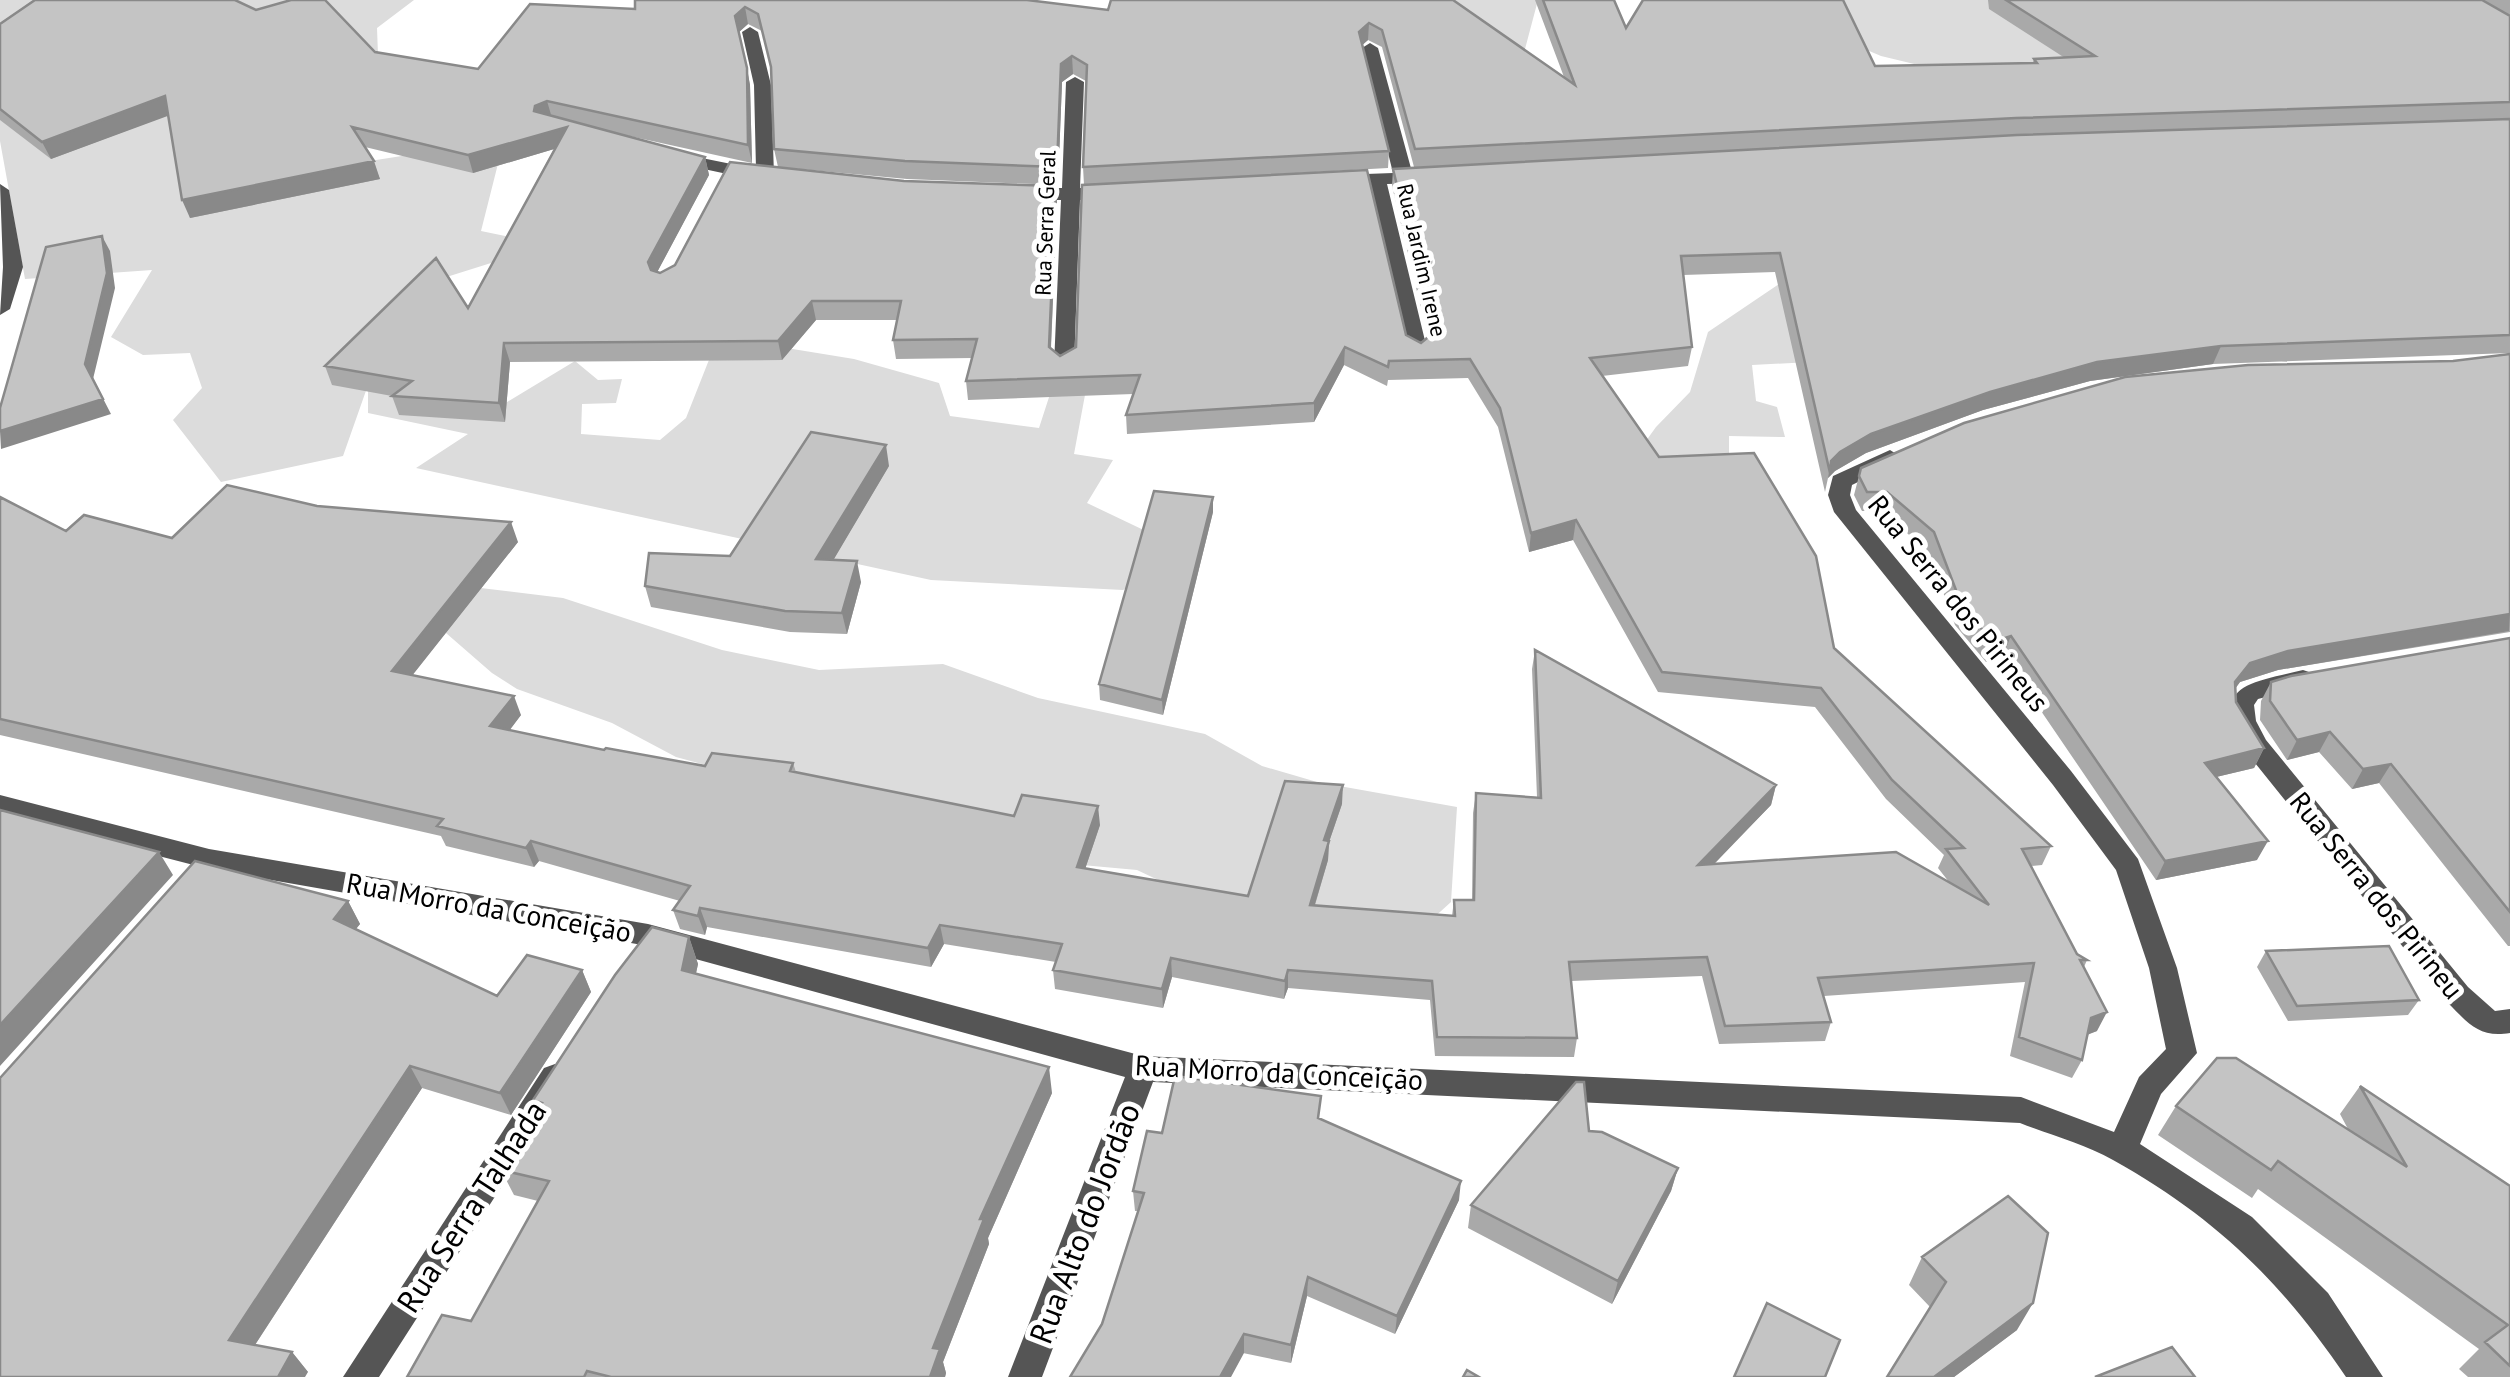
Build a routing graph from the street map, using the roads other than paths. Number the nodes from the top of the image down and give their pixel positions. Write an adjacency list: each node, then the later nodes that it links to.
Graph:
1 (750, 32): 4 (street)
2 (1370, 48): 6 (street)
3 (1075, 82): 12 (street, Rua Serra Geral)
4 (656, 153)
5 (1440, 176): 6 (street)
6 (1404, 178): 7 (street)
7 (1377, 179): 8 (street); 14 (street, Rua Jardim Irene)
8 (1318, 182)
9 (0, 190): 13 (street)
10 (1140, 193): 12 (street)
11 (1005, 194): 12 (street)
12 (1071, 195): 15 (street, Rua Serra Geral)
13 (0, 309)
14 (1418, 353)
15 (1064, 366)
16 (1914, 447): 26 (street, Rua Serra dos Pirineus)
17 (2337, 673): 23 (street, Rua Serra dos Pirineu)
18 (0, 806): 19 (street, Rua Morro da Conceição)
19 (209, 859): 20 (street); 21 (street, Rua Morro da Conceição)
20 (182, 888)
21 (648, 935): 22 (street); 25 (street, Rua Morro da Conceição)
22 (626, 968)
23 (2510, 1020)
24 (573, 1050): 27 (street, Rua Serra Talhada)
25 (1143, 1069): 26 (street, Rua Morro da Conceição); 28 (street, Rua Alto do Jordão)
26 (2122, 1149): 29 (street, Rua Morro da Conceição)
27 (360, 1377)
28 (1025, 1377)
29 (2366, 1377)

